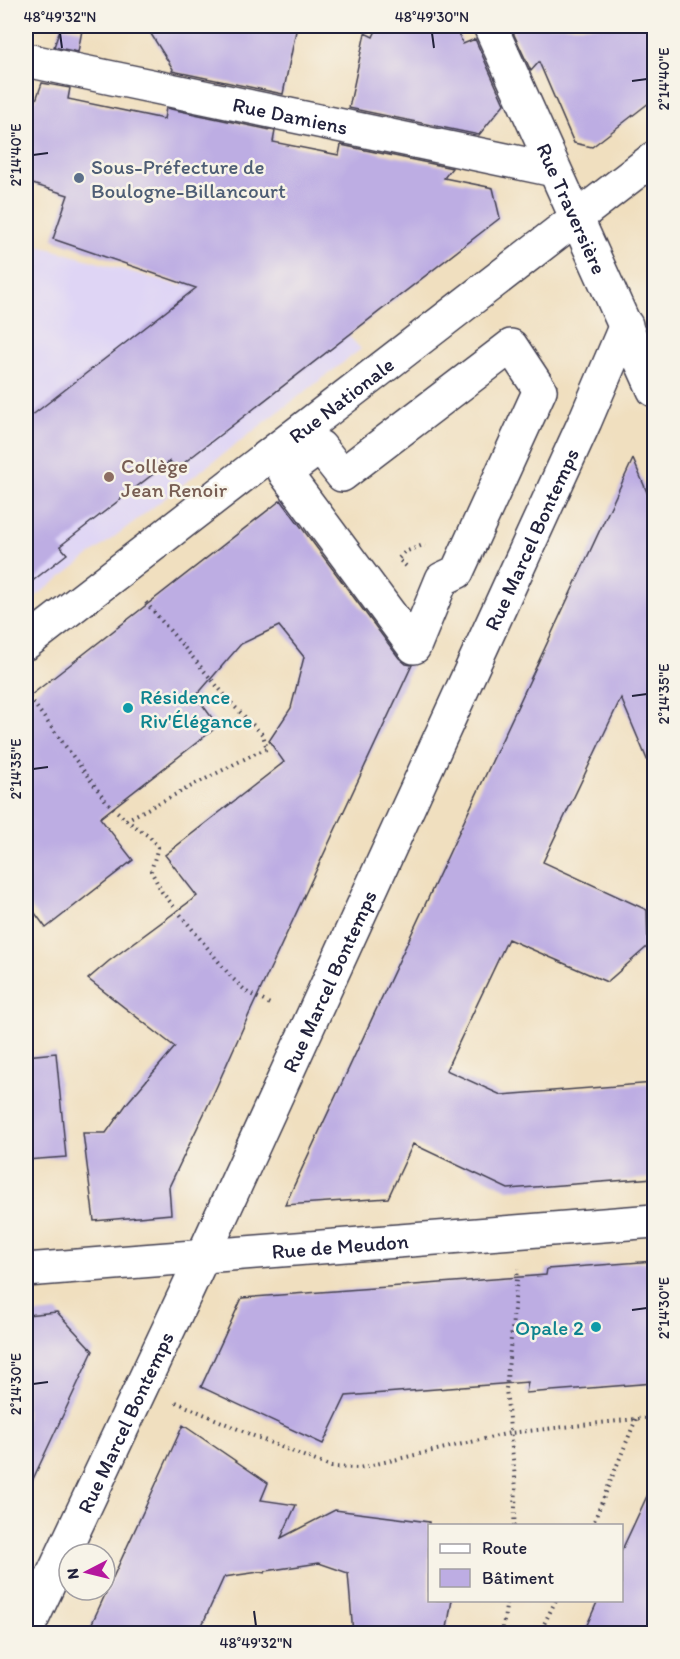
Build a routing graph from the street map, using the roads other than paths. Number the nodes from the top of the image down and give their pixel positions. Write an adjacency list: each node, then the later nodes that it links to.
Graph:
1 (490, 26): 4 (street, Rue Traversière)
2 (26, 60): 4 (street, Rue Damiens)
3 (654, 158): 5 (street, Rue Nationale)
4 (554, 170): 5 (street, Rue Traversière)
5 (576, 217): 6 (street, Rue Traversière); 9 (street, Rue Nationale)
6 (626, 325): 7 (street, Rue Traversière); 11 (street, Rue Marcel Bontemps)
7 (654, 390)
8 (285, 473): 8 (street)
9 (26, 643)
10 (654, 1221): 11 (street, Rue de Meudon)
11 (203, 1256): 12 (street, Rue de Meudon); 13 (street, Rue Marcel Bontemps)
12 (26, 1270)
13 (26, 1632)

